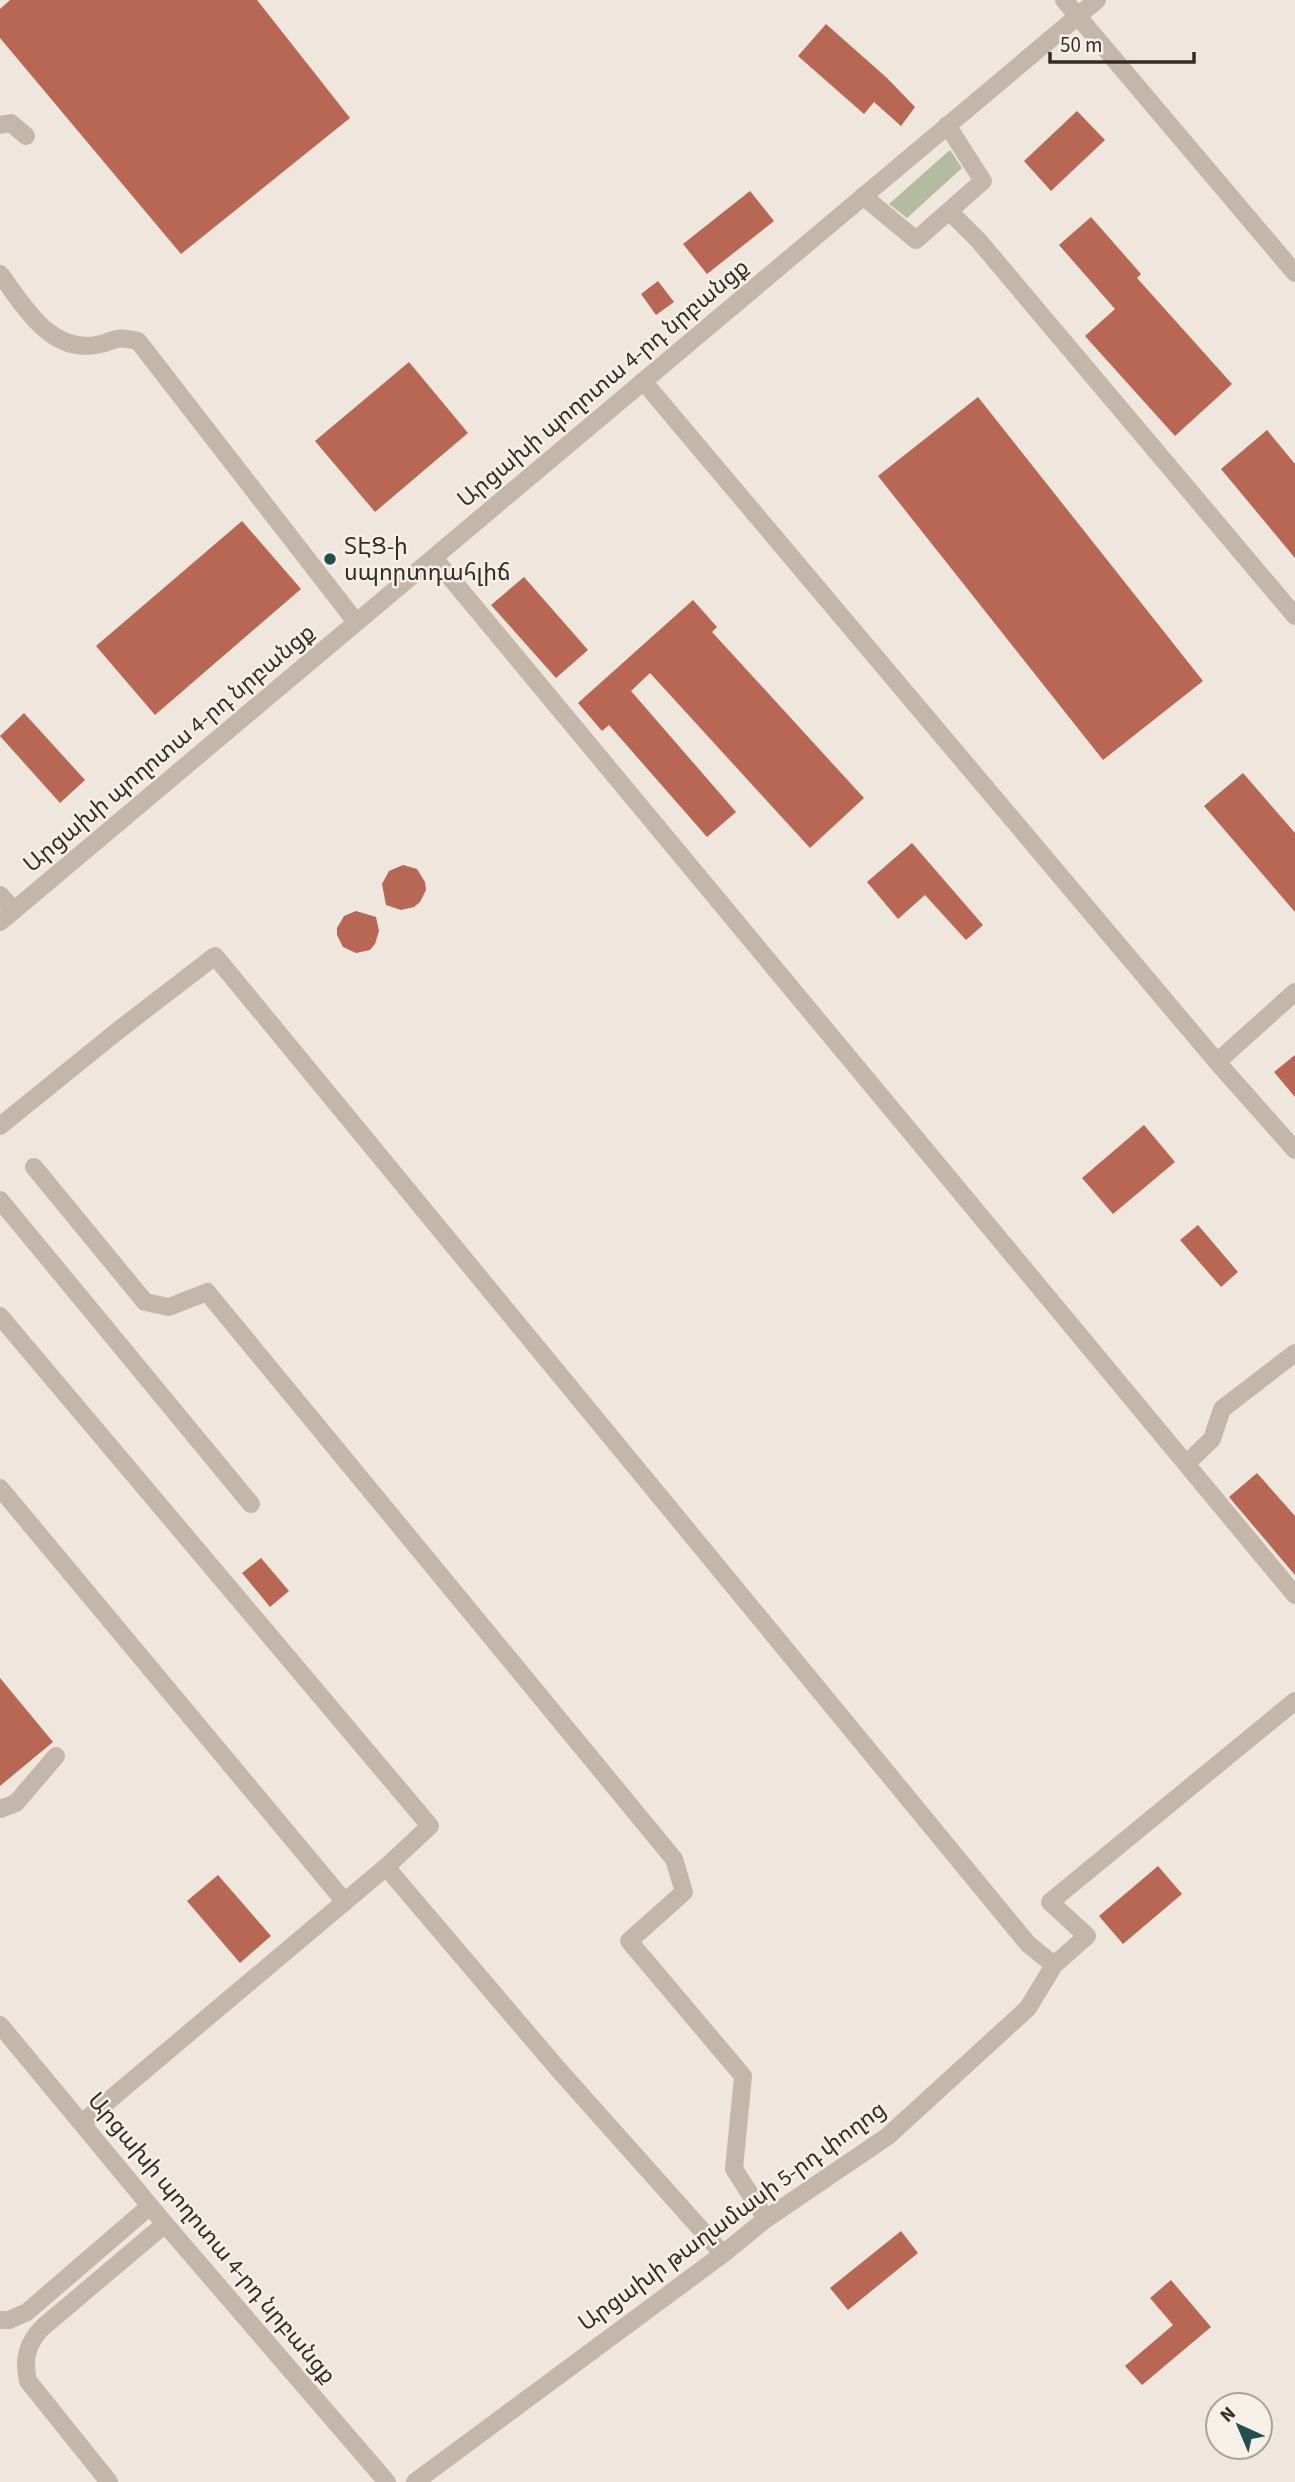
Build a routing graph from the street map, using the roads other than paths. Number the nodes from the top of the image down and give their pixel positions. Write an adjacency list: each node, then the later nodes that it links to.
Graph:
1 (1064, 0): 3 (street)
2 (1097, 0): 3 (street, Արցախի պողոտա 4-րդ նրբանցք)
3 (1077, 16): 5 (street, Արցախի պողոտա 4-րդ նրբանցք); 9 (street)
4 (0, 125): 6 (street)
5 (947, 125): 7 (street, Արցախի պողոտա 4-րդ նրբանցք); 8 (street)
6 (26, 136)
7 (863, 196): 8 (street); 11 (street, Արցախի պողոտա 4-րդ նրբանցք)
8 (949, 211): 13 (street)
9 (1295, 273)
10 (0, 274): 14 (street)
11 (643, 381): 12 (street, Արցախի պողոտա 4-րդ նրբանցք); 18 (street)
12 (434, 558): 14 (street, Արցախի պողոտա 4-րդ նրբանցք); 25 (street)
13 (1295, 616)
14 (356, 622): 16 (street, Արցախի պողոտա 4-րդ նրբանցք)
15 (0, 895): 16 (street)
16 (7, 916)
17 (1295, 992): 18 (street)
18 (1217, 1062): 20 (street)
19 (0, 1126): 34 (street)
20 (1295, 1150)
21 (34, 1167): 38 (street)
22 (0, 1200): 27 (street)
23 (0, 1317): 32 (street)
24 (1295, 1353): 25 (street)
25 (1186, 1464): 28 (street)
26 (0, 1488): 33 (street)
27 (251, 1504)
28 (1295, 1595)
29 (1295, 1701): 34 (street, Արցախի թաղամասի 5-րդ փողոց)
30 (56, 1756): 31 (street)
31 (0, 1809)
32 (386, 1867): 33 (street); 40 (street)
33 (345, 1902): 36 (street)
34 (1054, 1965): 38 (street, Արցախի թաղամասի 5-րդ փողոց)
35 (0, 2025): 36 (street, Արցախի պողոտա 4-րդ նրբանցք)
36 (82, 2123): 37 (street, Արցախի պողոտա 4-րդ նրբանցք)
37 (150, 2206): 39 (street, Արցախի պողոտա 4-րդ նրբանցք); 41 (street)
38 (766, 2219): 40 (street, Արցախի թաղամասի 5-րդ փողոց)
39 (165, 2224): 42 (street); 43 (street, Արցախի պողոտա 4-րդ նրբանցք)
40 (723, 2254): 44 (street, Արցախի թաղամասի 5-րդ փողոց)
41 (0, 2320)
42 (109, 2482)
43 (387, 2482)
44 (415, 2482)

